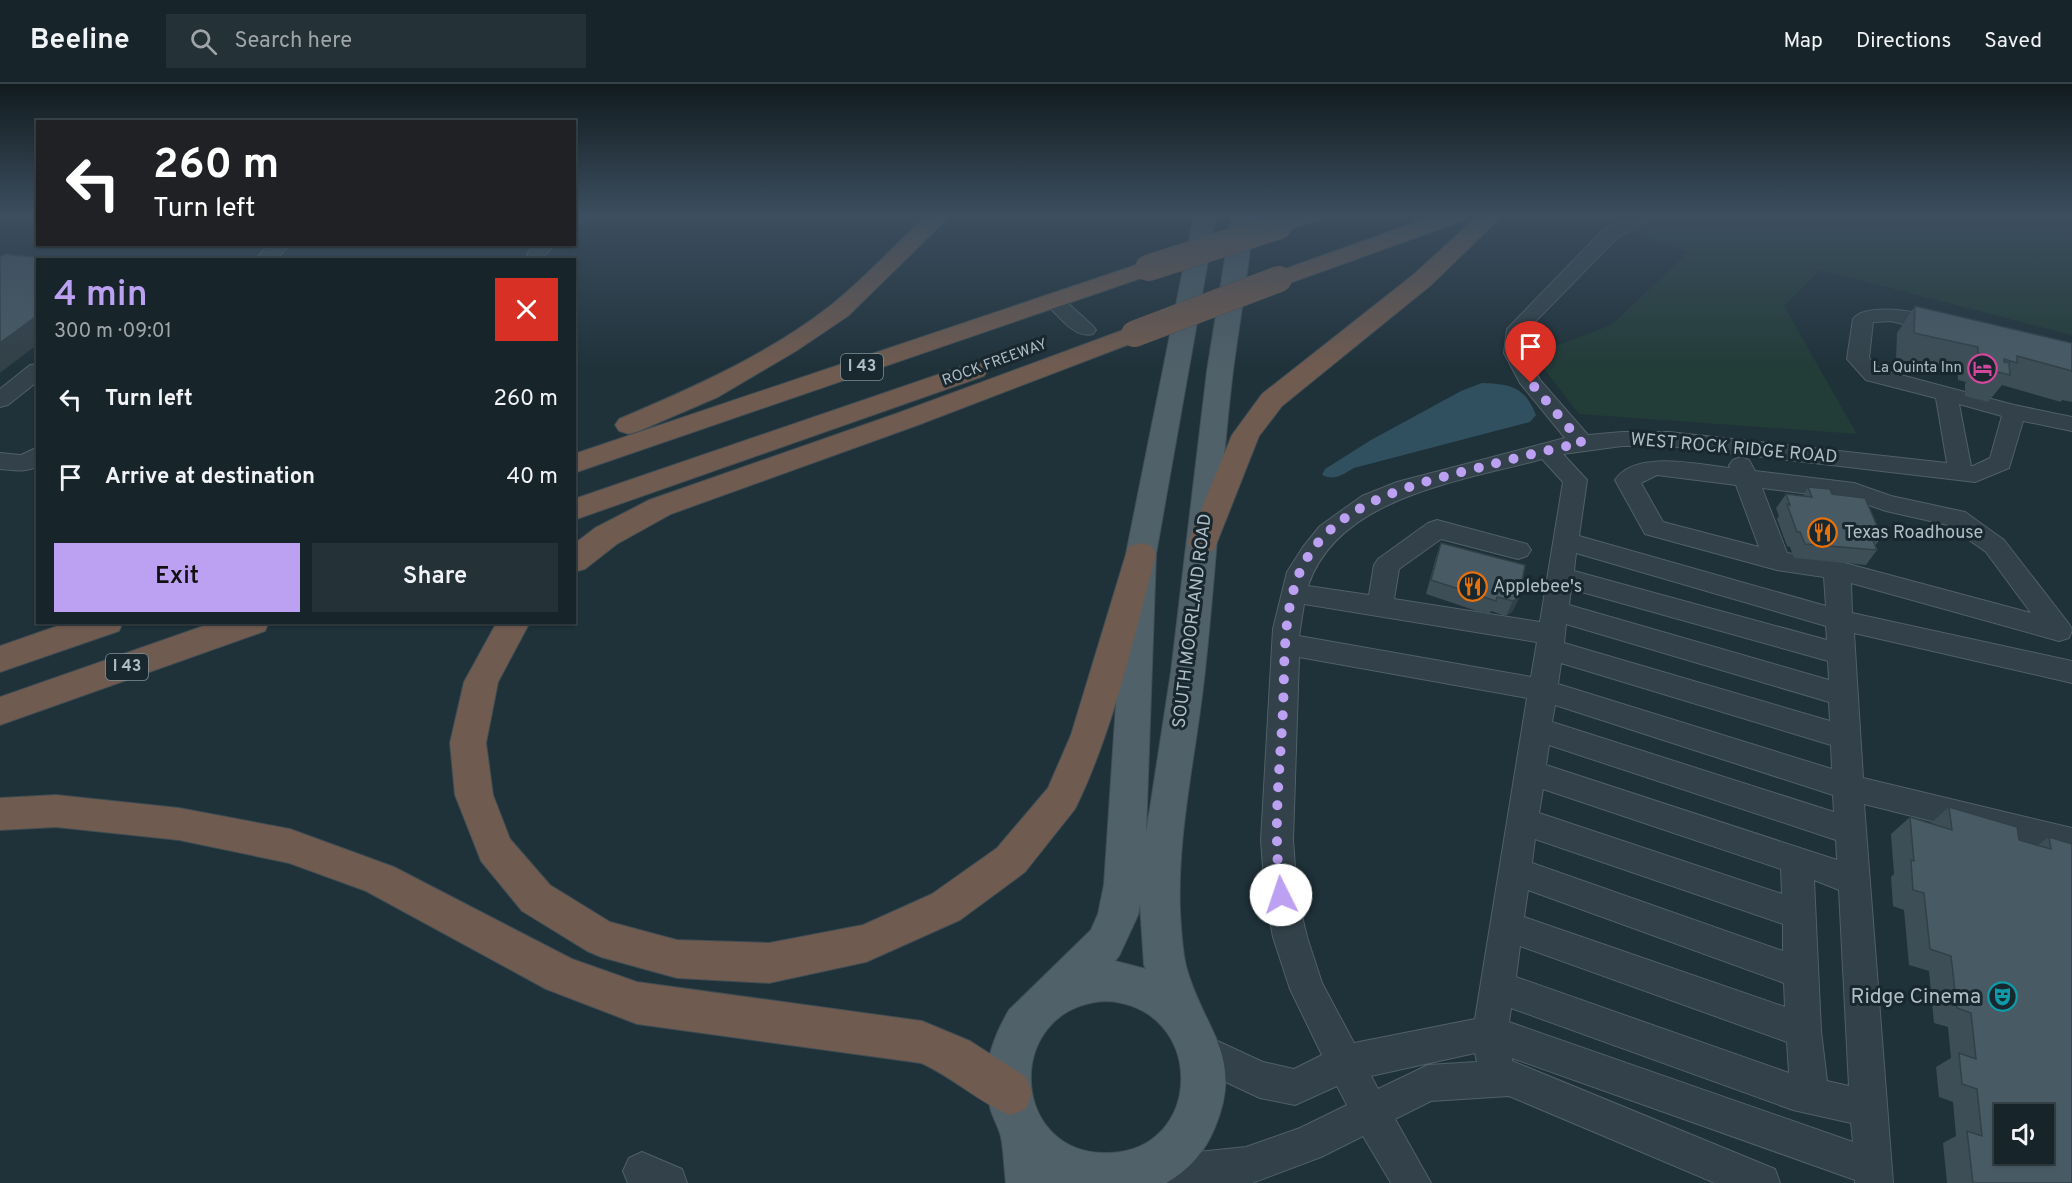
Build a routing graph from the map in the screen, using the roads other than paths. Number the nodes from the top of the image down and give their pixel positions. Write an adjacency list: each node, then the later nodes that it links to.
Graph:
1 (886, 266): 20 (highway)
2 (1153, 266): 10 (highway, I 43, bridge)
3 (1195, 266): 32 (main road)
4 (1235, 266): 30 (main road, SOUTH MOORLAND ROAD)
5 (1288, 266): 9 (highway)
6 (1291, 266): 9 (highway)
7 (1437, 266): 30 (highway)
8 (1578, 266): 19 (street)
9 (1279, 270): 11 (highway, bridge)
10 (1054, 301): 12 (street); 25 (highway, I 43)
11 (1137, 322): 12 (highway, ROCK FREEWAY / I 43); 33 (highway)
12 (1086, 330): 28 (highway, ROCK FREEWAY / I 43)
13 (1960, 332): 15 (street)
14 (36, 372): 16 (street)
15 (1946, 394): 17 (street); 26 (street)
16 (0, 400)
17 (2014, 412): 18 (street); 26 (street)
18 (2072, 424)
19 (1582, 443): 21 (street, WEST ROCK RIDGE ROAD); 22 (street, WEST ROCK RIDGE ROAD)
20 (576, 446)
21 (1734, 447): 26 (street, WEST ROCK RIDGE ROAD); 27 (street)
22 (1547, 451): 29 (street); 37 (street, WEST ROCK RIDGE ROAD)
23 (32, 458): 24 (street)
24 (0, 461)
25 (576, 463)
26 (1967, 473)
27 (1746, 478): 34 (street); 34 (street); 35 (street)
28 (576, 509)
29 (1566, 541): 36 (street); 39 (street)
30 (1203, 542): 69 (main road, SOUTH MOORLAND ROAD)
31 (1518, 550): 38 (street)
32 (1141, 554): 42 (highway); 66 (main road)
33 (576, 559)
34 (1777, 561): 35 (street)
35 (1837, 570): 39 (street)
36 (1560, 577): 43 (street); 45 (street)
37 (1293, 593): 38 (street); 44 (street, WEST ROCK RIDGE ROAD)
38 (1380, 607): 43 (street)
39 (1839, 620): 45 (street); 47 (street)
40 (101, 624): 46 (highway)
41 (247, 624): 50 (highway, I 43)
42 (513, 624)
43 (1552, 631): 48 (street); 49 (street); 52 (street)
44 (1286, 644): 48 (street); 70 (street, WEST ROCK RIDGE ROAD)
45 (1841, 654): 49 (street)
46 (0, 659)
47 (2072, 672)
48 (1543, 690): 51 (street); 54 (street)
49 (1843, 695): 52 (street)
50 (0, 711)
51 (1537, 729): 53 (street); 57 (street)
52 (1845, 737): 54 (street)
53 (1530, 772): 56 (street); 59 (street)
54 (1848, 787): 57 (street); 58 (street)
55 (0, 814): 74 (highway)
56 (1523, 821): 60 (street); 62 (street)
57 (1851, 831): 61 (street)
58 (2072, 842)
59 (1797, 860): 61 (street); 62 (street)
60 (1515, 871): 63 (street); 64 (street)
61 (1854, 881): 73 (street)
62 (1799, 915): 64 (street)
63 (1507, 926): 65 (street); 67 (street)
64 (1801, 973): 67 (street)
65 (1498, 987): 68 (street); 72 (street)
66 (1057, 991): 69 (main road); 74 (main road)
67 (1803, 1031): 72 (street)
68 (1490, 1033): 70 (street); 71 (street); 76 (street)
69 (1193, 1038): 70 (street); 77 (main road)
70 (1345, 1063): 75 (street, WEST ROCK RIDGE ROAD)
71 (1497, 1078): 75 (street); 80 (street)
72 (1810, 1095): 73 (street)
73 (1869, 1109): 76 (street)
74 (1017, 1110): 77 (main road); 78 (main road)
75 (1370, 1112): 77 (street); 79 (street, WEST ROCK RIDGE ROAD)
76 (1874, 1175)
77 (1135, 1176)
78 (1029, 1183)
79 (1412, 1183)
80 (1761, 1183)

